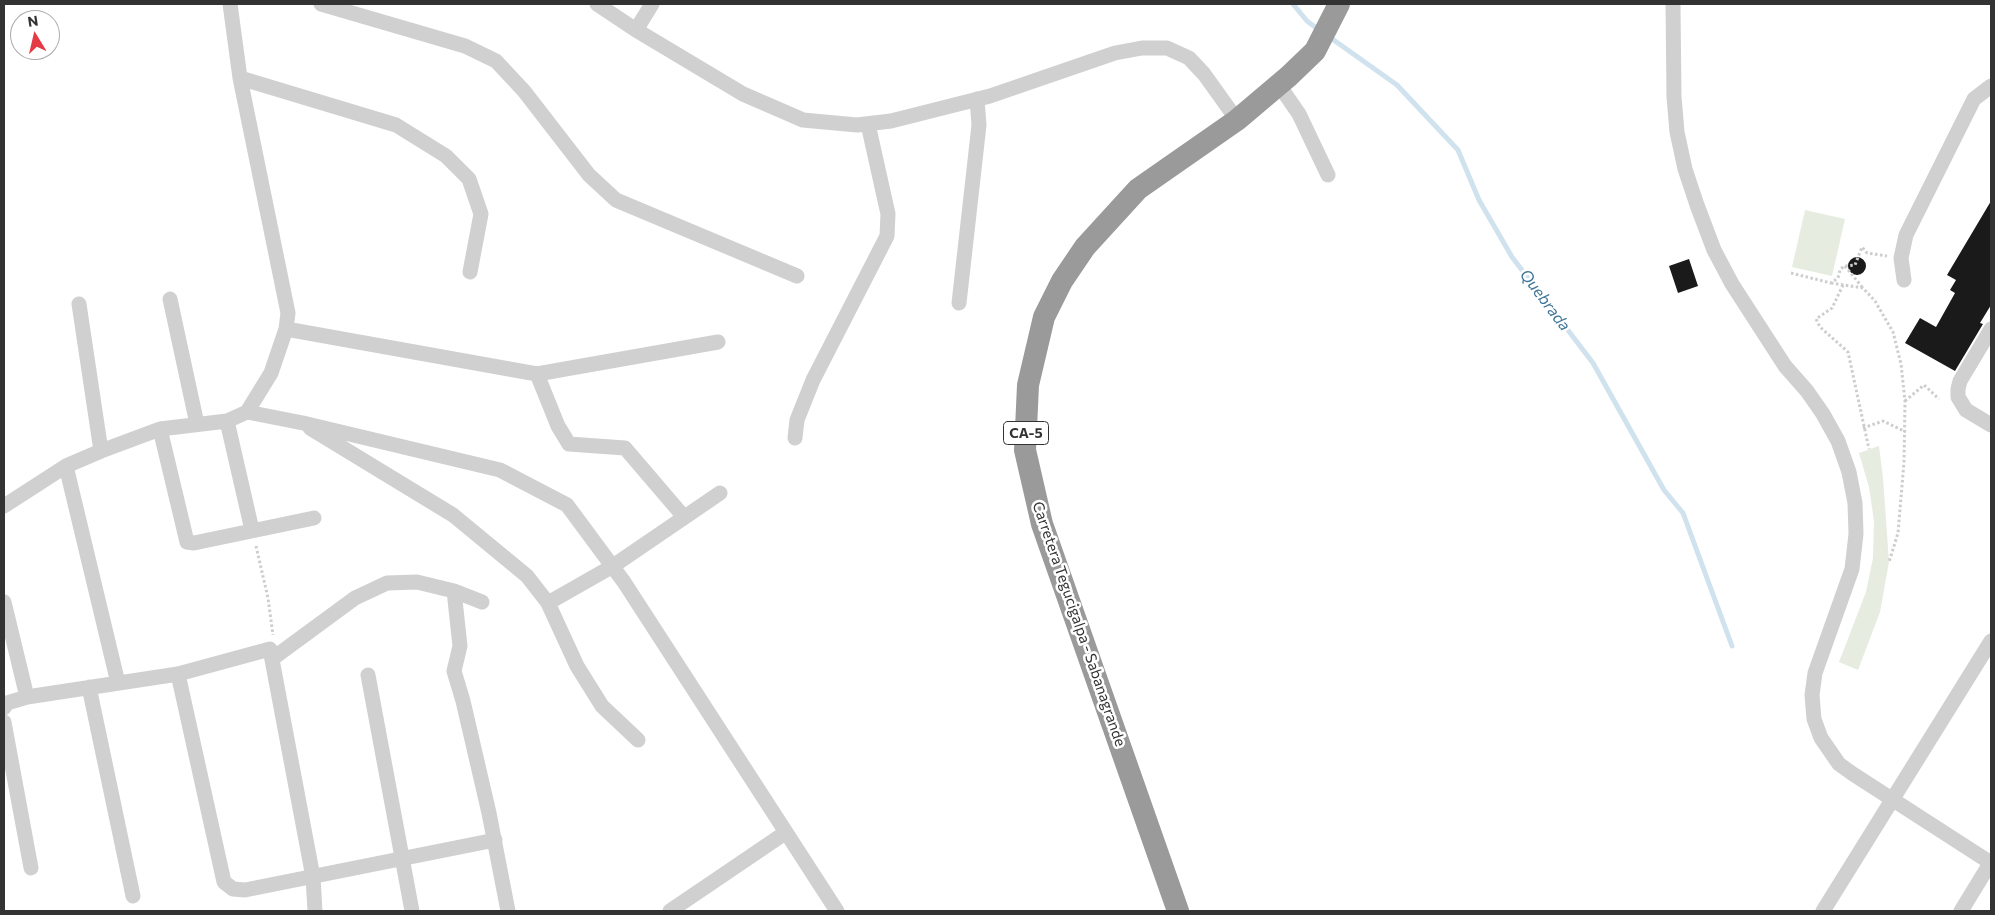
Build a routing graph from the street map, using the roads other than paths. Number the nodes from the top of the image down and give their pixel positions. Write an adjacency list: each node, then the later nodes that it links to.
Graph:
1 (230, 4): 9 (street)
2 (321, 4): 6 (street)
3 (597, 4): 8 (street)
4 (652, 4): 8 (street)
5 (1673, 4): 55 (street)
6 (338, 6): 17 (street)
7 (1338, 6): 10 (highway, Carretera Tegucigalpa - Sabanagrande / CA-5)
8 (636, 30): 14 (street)
9 (240, 78): 16 (street); 22 (street)
10 (1279, 85): 13 (highway, Carretera Tegucigalpa - Sabanagrande / CA-5); 15 (street)
11 (1991, 86): 18 (street)
12 (977, 100): 13 (street); 14 (street); 20 (street)
13 (1237, 120): 68 (highway, Carretera Tegucigalpa - Sabanagrande / CA-5)
14 (868, 124): 32 (street)
15 (1328, 174)
16 (470, 272)
17 (797, 276)
18 (1904, 280)
19 (170, 300): 29 (street)
20 (959, 303)
21 (78, 304): 33 (street)
22 (286, 329): 25 (street); 26 (street)
23 (1991, 329): 30 (street)
24 (718, 342): 25 (street)
25 (537, 374): 37 (street)
26 (246, 412): 27 (street); 28 (street)
27 (227, 421): 29 (street); 39 (street)
28 (302, 423): 40 (street); 44 (street)
29 (197, 424): 31 (street)
30 (1991, 425)
31 (160, 429): 33 (street); 39 (street)
32 (795, 438)
33 (101, 451): 34 (street)
34 (66, 466): 36 (street); 49 (street)
35 (720, 493): 37 (street)
36 (4, 506)
37 (684, 517): 40 (street)
38 (314, 518): 39 (street)
39 (252, 530)
40 (613, 566): 44 (street); 56 (street)
41 (454, 591): 43 (street); 46 (street); 57 (street)
42 (4, 602): 51 (street)
43 (482, 602)
44 (548, 603): 54 (street)
45 (1991, 641): 55 (street)
46 (271, 654): 47 (street); 61 (street)
47 (178, 674): 49 (street); 61 (street)
48 (368, 675): 58 (street)
49 (118, 683): 50 (street)
50 (89, 687): 51 (street); 62 (street)
51 (28, 697): 52 (street)
52 (4, 708)
53 (4, 722): 60 (street)
54 (638, 740)
55 (1892, 801): 59 (street); 69 (street)
56 (785, 833): 66 (street); 67 (street)
57 (495, 840): 58 (street); 65 (street)
58 (402, 860): 61 (street); 64 (street)
59 (1991, 863): 70 (street)
60 (31, 868)
61 (313, 877): 63 (street)
62 (133, 896)
63 (315, 911)
64 (412, 911)
65 (508, 911)
66 (670, 911)
67 (837, 911)
68 (1178, 911)
69 (1822, 911)
70 (1961, 911)

